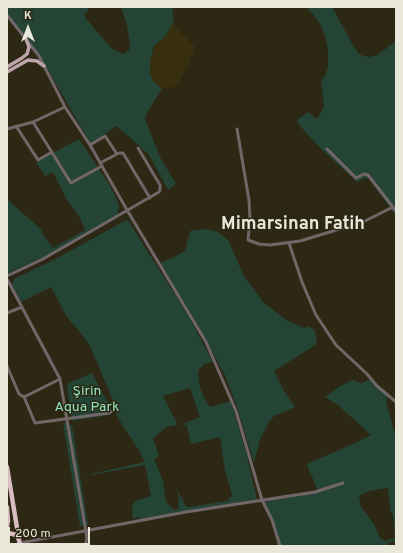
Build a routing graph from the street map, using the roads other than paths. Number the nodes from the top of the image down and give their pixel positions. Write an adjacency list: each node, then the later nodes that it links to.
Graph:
1 (7, 15): 2 (street)
2 (26, 39): 3 (street); 4 (main road)
3 (44, 66): 5 (main road); 6 (street)
4 (7, 67)
5 (7, 72)
6 (65, 107): 7 (street); 11 (street)
7 (33, 122): 8 (street); 14 (street)
8 (16, 126): 9 (street); 14 (street)
9 (7, 129)
10 (236, 129): 21 (street)
11 (90, 144): 15 (street); 16 (street)
12 (138, 148): 17 (street)
13 (327, 149): 18 (street)
14 (52, 152): 16 (street)
15 (117, 154): 16 (street); 17 (street)
16 (101, 164): 19 (street)
17 (150, 198): 19 (street)
18 (393, 207): 20 (street); 21 (street)
19 (127, 210): 22 (street); 34 (street)
20 (396, 211)
21 (288, 243): 29 (street)
22 (7, 276)
23 (7, 279): 24 (street)
24 (22, 307): 25 (street); 27 (street)
25 (7, 313)
26 (7, 366): 28 (street)
27 (60, 379): 28 (street); 31 (street)
28 (24, 397): 31 (street)
29 (396, 402)
30 (116, 409): 31 (street)
31 (66, 419): 37 (street)
32 (7, 466): 39 (highway)
33 (343, 483): 34 (street)
34 (262, 500): 37 (street); 41 (street)
35 (7, 507): 36 (highway)
36 (7, 526)
37 (85, 530): 39 (street); 40 (street)
38 (7, 533): 39 (highway)
39 (20, 543)
40 (85, 546)
41 (280, 546)

